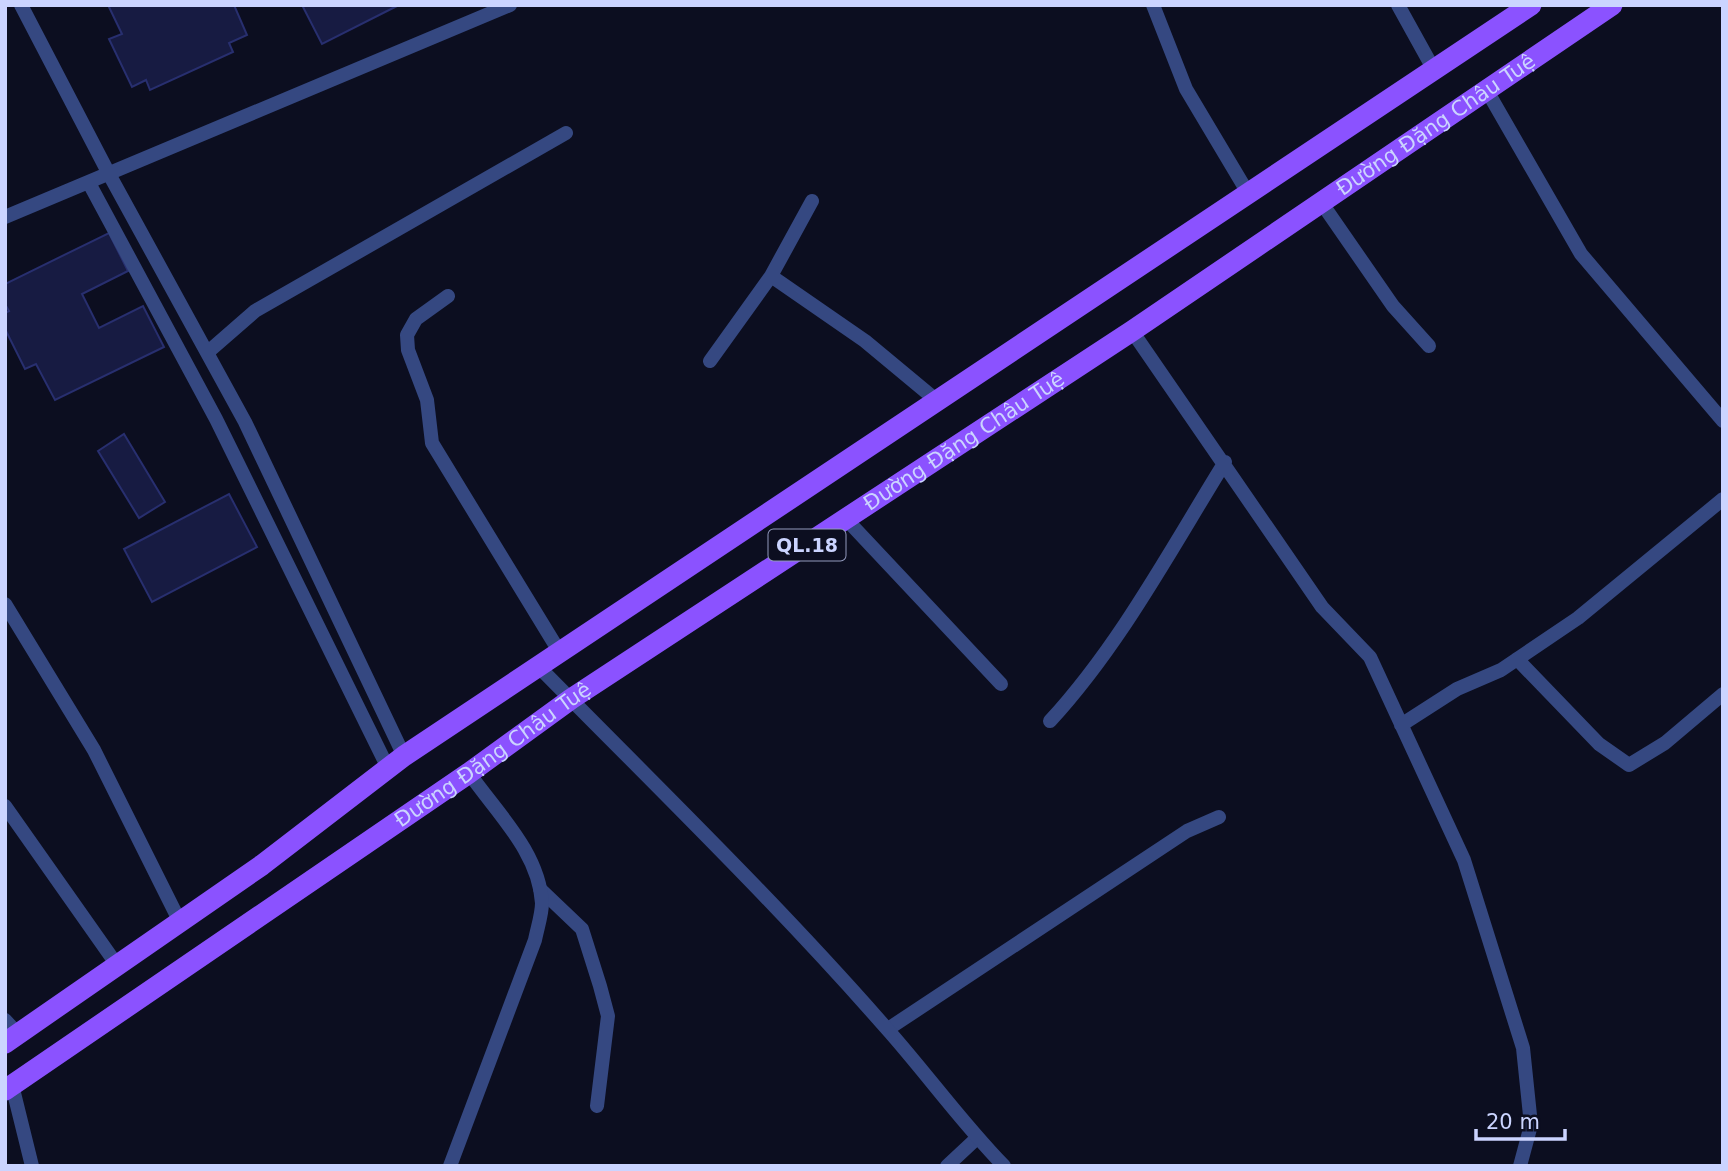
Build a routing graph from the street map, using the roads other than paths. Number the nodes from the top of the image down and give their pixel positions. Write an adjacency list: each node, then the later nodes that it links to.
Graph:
1 (21, 5): 10 (street)
2 (510, 5): 10 (street)
3 (1153, 5): 12 (street)
4 (1398, 5): 7 (street)
5 (1531, 5): 7 (main road, QL.18)
6 (1612, 5): 8 (main road, Đường Đặng Châu Tuệ / QL.18)
7 (1434, 70): 12 (main road, QL.18)
8 (1486, 89): 14 (main road, Đường Đặng Châu Tuệ / QL.18); 23 (street)
9 (566, 133): 20 (street)
10 (109, 174): 11 (street); 20 (street)
11 (89, 183): 15 (street); 36 (street)
12 (1248, 193): 22 (main road, QL.18)
13 (812, 201): 16 (street)
14 (1321, 201): 18 (main road, Đường Đặng Châu Tuệ / QL.18); 19 (street)
15 (5, 217)
16 (771, 276): 21 (street); 22 (street)
17 (448, 296): 28 (street)
18 (1132, 331): 24 (street); 26 (main road, Đường Đặng Châu Tuệ / QL.18)
19 (1429, 346)
20 (208, 352): 36 (street)
21 (710, 361)
22 (936, 401): 28 (main road, QL.18)
23 (1723, 421)
24 (1225, 462): 34 (street); 35 (street)
25 (1723, 499): 29 (street)
26 (846, 519): 31 (street); 33 (main road, Đường Đặng Châu Tuệ / QL.18)
27 (5, 604): 41 (street)
28 (559, 651): 30 (main road, QL.18)
29 (1517, 659): 32 (street); 35 (street)
30 (537, 666): 33 (street); 36 (main road, QL.18)
31 (1001, 684)
32 (1723, 694)
33 (571, 699): 37 (main road, Đường Đặng Châu Tuệ / QL.18); 43 (street)
34 (1050, 721)
35 (1401, 725): 52 (street)
36 (396, 762): 41 (main road, QL.18)
37 (469, 773): 40 (street); 45 (main road, Đường Đặng Châu Tuệ / QL.18)
38 (5, 806): 42 (street)
39 (1219, 817): 43 (street)
40 (540, 889): 46 (street); 49 (street)
41 (180, 922): 42 (main road, QL.18)
42 (117, 965): 44 (main road, QL.18)
43 (888, 1029): 47 (street)
44 (9, 1032)
45 (9, 1087): 48 (street)
46 (597, 1106)
47 (977, 1138): 50 (street); 51 (street)
48 (32, 1166)
49 (450, 1166)
50 (947, 1166)
51 (1004, 1166)
52 (1520, 1166)

